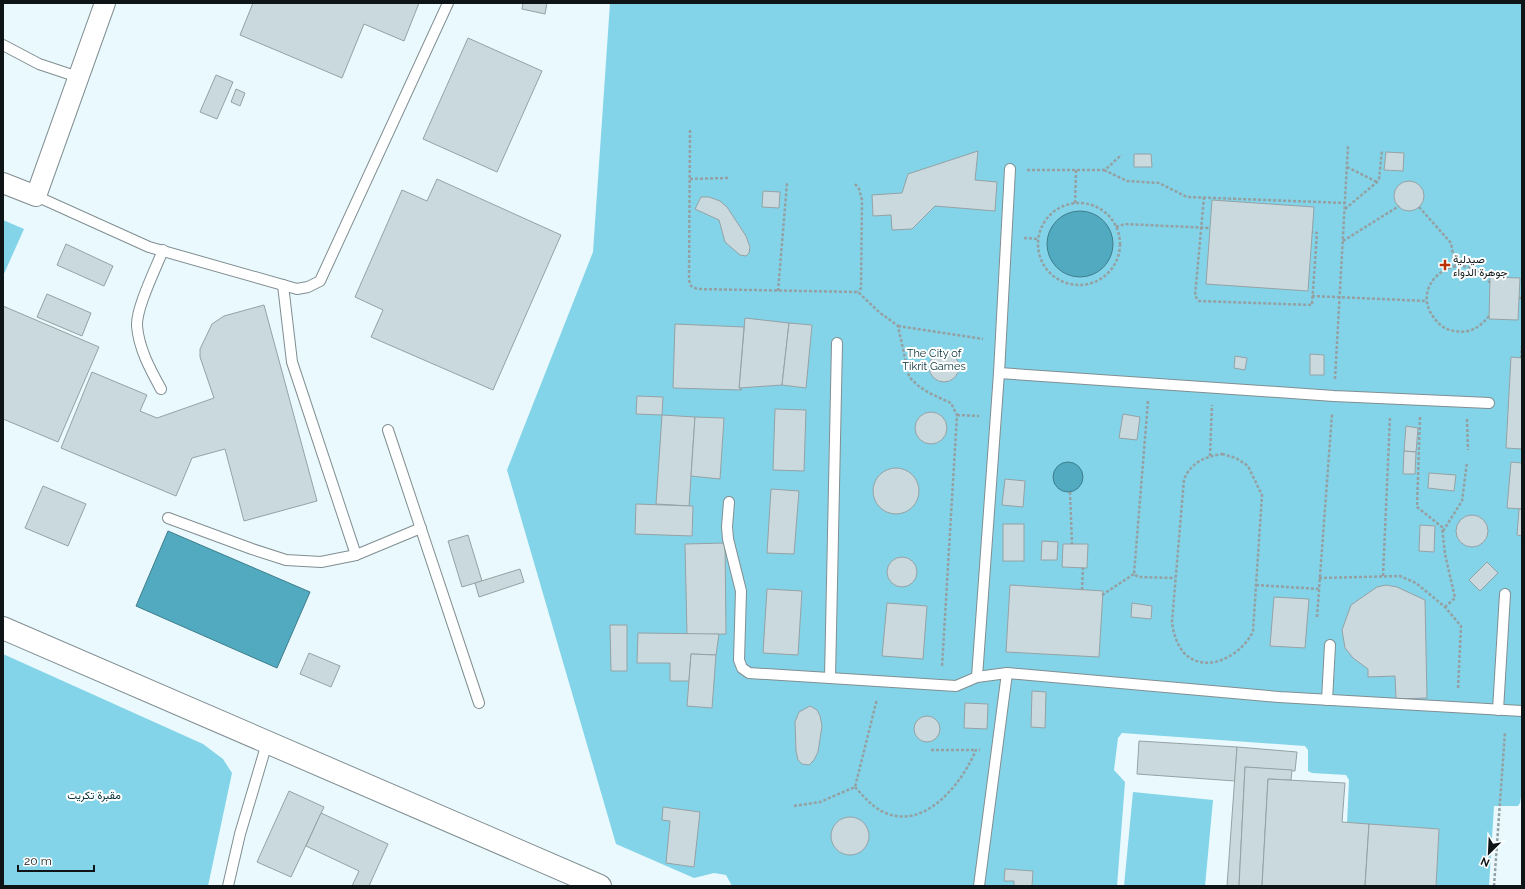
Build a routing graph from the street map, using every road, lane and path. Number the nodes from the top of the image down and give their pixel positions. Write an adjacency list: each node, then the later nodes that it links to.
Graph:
1 (105, 3): 4 (street)
2 (448, 3): 33 (lane)
3 (3, 45): 4 (lane)
4 (78, 77): 18 (street)
5 (690, 130): 13 (path)
6 (1382, 150): 14 (path)
7 (1122, 155): 11 (path)
8 (1347, 167): 14 (path)
9 (1010, 169): 10 (path); 41 (lane)
10 (1076, 170): 11 (path); 20 (path)
11 (1104, 170): 19 (path)
12 (728, 178): 13 (path)
13 (690, 179): 34 (path)
14 (1377, 182): 24 (path)
15 (3, 183): 18 (street)
16 (787, 183): 34 (path)
17 (855, 184): 35 (path)
18 (36, 196): 30 (lane)
19 (1204, 197): 21 (path); 26 (path)
20 (1075, 203): 25 (path); 25 (path)
21 (1345, 203)
22 (1399, 206): 29 (path)
23 (1419, 207): 31 (path)
24 (1344, 209)
25 (1116, 227): 26 (path)
26 (1201, 227): 27 (path); 36 (path)
27 (1210, 228)
28 (1312, 232): 36 (path)
29 (1342, 242)
30 (163, 250): 33 (lane); 47 (lane)
31 (1455, 266): 32 (path); 37 (path)
32 (1490, 283)
33 (283, 285): 62 (lane)
34 (778, 290): 35 (path)
35 (858, 292): 39 (path)
36 (1312, 296): 37 (path)
37 (1427, 301): 38 (path)
38 (1489, 316)
39 (898, 326): 41 (path); 80 (path)
40 (838, 342): 78 (lane)
41 (1001, 342): 44 (lane)
42 (1522, 346): 43 (path)
43 (1521, 358)
44 (999, 373): 45 (lane); 77 (lane)
45 (1150, 383): 46 (lane); 64 (path)
46 (1212, 387): 48 (lane); 54 (path)
47 (161, 389)
48 (1391, 398): 49 (lane); 65 (path)
49 (1421, 400): 50 (lane); 60 (path)
50 (1467, 402): 51 (lane); 53 (path)
51 (1489, 403)
52 (388, 430): 59 (lane)
53 (1468, 450)
54 (1210, 456): 66 (path); 68 (path)
55 (1467, 462): 60 (path)
56 (1070, 492): 61 (path)
57 (729, 502): 78 (lane)
58 (168, 518): 62 (lane)
59 (421, 528): 62 (lane); 82 (lane)
60 (1443, 531): 73 (path)
61 (1072, 544)
62 (356, 555)
63 (1083, 568): 70 (path)
64 (1134, 574): 66 (path); 72 (path)
65 (1383, 576): 67 (path); 73 (path)
66 (1175, 578): 68 (path)
67 (1319, 578)
68 (1256, 585): 69 (path)
69 (1319, 589)
70 (1082, 590)
71 (1505, 594): 84 (lane)
72 (1102, 595)
73 (1445, 607): 83 (path)
74 (3, 628): 87 (street)
75 (1330, 645): 81 (lane)
76 (1007, 674): 77 (lane); 81 (lane); 88 (lane)
77 (977, 677): 80 (lane)
78 (830, 678): 79 (lane)
79 (881, 681): 80 (lane); 91 (path)
80 (941, 685)
81 (1327, 700): 83 (lane)
82 (479, 703)
83 (1458, 708): 84 (lane)
84 (1498, 710): 85 (lane)
85 (1522, 711)
86 (1505, 732): 96 (path)
87 (267, 743): 93 (lane); 94 (street)
88 (997, 749): 90 (path); 95 (lane)
89 (931, 750): 90 (path)
90 (976, 750): 91 (path)
91 (855, 788): 92 (path)
92 (794, 806)
93 (228, 886)
94 (600, 886)
95 (979, 886)
96 (1494, 886)

